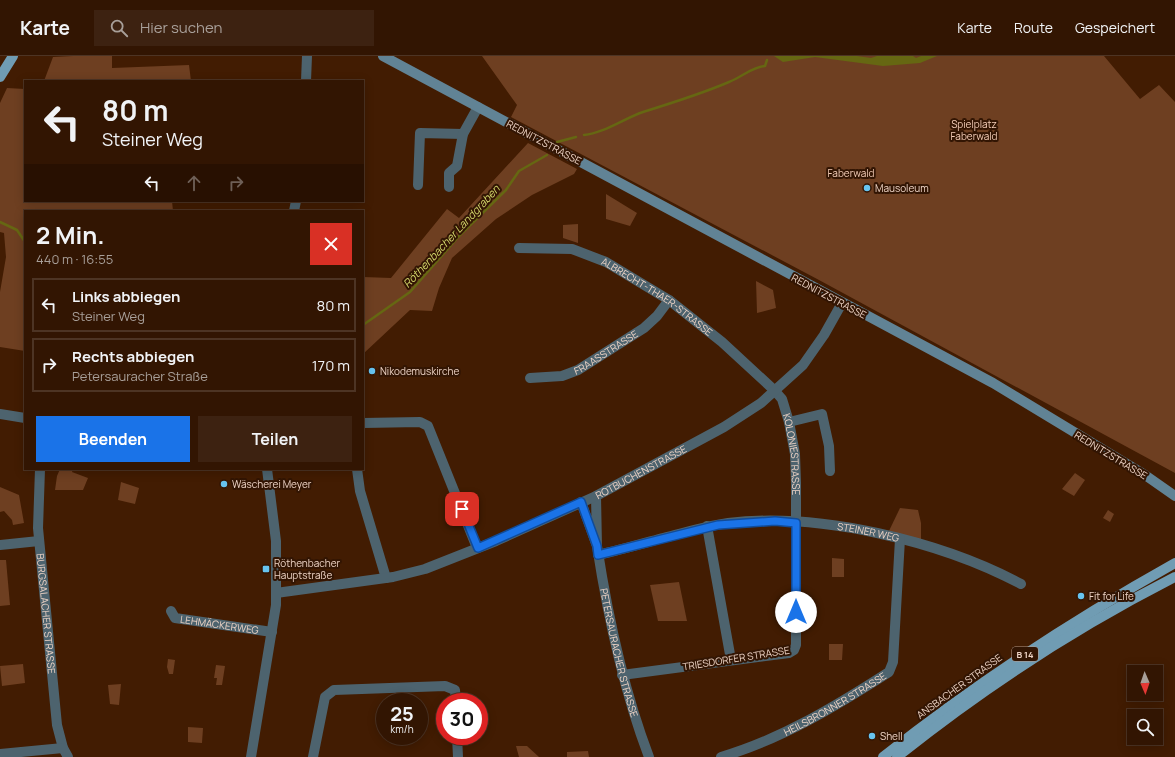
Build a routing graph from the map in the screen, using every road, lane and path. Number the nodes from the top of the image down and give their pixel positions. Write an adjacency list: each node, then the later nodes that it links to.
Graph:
1 (13, 56): 4 (main road)
2 (307, 56): 5 (street)
3 (383, 56): 6 (main road, REDNITZSTRASSE)
4 (0, 77)
5 (306, 80)
6 (478, 107): 7 (street); 12 (main road, REDNITZSTRASSE)
7 (463, 134): 8 (street); 9 (street)
8 (418, 185)
9 (449, 188)
10 (519, 248): 11 (street, ALBRECHT-THAER-STRASSE)
11 (669, 300): 13 (street, FRAASSTRASSE); 14 (street, ALBRECHT-THAER-STRASSE)
12 (842, 303): 14 (street, ROTBUCHENSTRASSE); 24 (main road, REDNITZSTRASSE)
13 (530, 378)
14 (774, 390): 17 (street, KOLONIESTRASSE); 23 (street, ROTBUCHENSTRASSE)
15 (0, 414): 16 (street)
16 (24, 418)
17 (789, 422): 22 (street); 26 (street, KOLONIESTRASSE)
18 (364, 423): 31 (street)
19 (40, 470): 29 (street, BURGSALACHER STRASSE)
20 (267, 470): 37 (street)
21 (357, 470): 35 (street)
22 (830, 471)
23 (596, 496): 25 (street, ROTBUCHENSTRASSE); 32 (street, PETERSAURACHER STRASSE)
24 (1175, 496)
25 (581, 502): 31 (street, ROTBUCHENSTRASSE); 32 (street, PETERSAURACHER STRASSE)
26 (796, 523): 27 (street, STEINER WEG); 28 (street, STEINER WEG); 40 (street, TRIESDORFER STRASSE)
27 (707, 526): 32 (street, STEINER WEG); 40 (street)
28 (900, 539): 36 (street, STEINER WEG); 51 (street, HEILSBRONNER STRASSE)
29 (39, 541): 30 (street); 44 (street, BURGSALACHER STRASSE)
30 (0, 545)
31 (478, 548): 35 (street, ROTBUCHENSTRASSE)
32 (598, 550): 41 (street, PETERSAURACHER STRASSE)
33 (1175, 563): 52 (main road, ANSBACHER STRASSE / B 14)
34 (1175, 577): 53 (main road, ANSBACHER STRASSE / B 14)
35 (386, 578): 37 (street, ROTBUCHENSTRASSE)
36 (1021, 584)
37 (276, 594): 39 (street)
38 (171, 612): 39 (street, LEHMÄCKERWEG)
39 (272, 632): 47 (street)
40 (731, 660): 41 (street, TRIESDORFER STRASSE)
41 (622, 675): 50 (street, PETERSAURACHER STRASSE)
42 (454, 693): 48 (street)
43 (457, 745): 49 (street)
44 (63, 748): 45 (street); 46 (street, BURGSALACHER STRASSE)
45 (5, 755)
46 (68, 757)
47 (251, 757)
48 (312, 757)
49 (458, 757)
50 (649, 757)
51 (722, 757)
52 (883, 757)
53 (897, 757)

